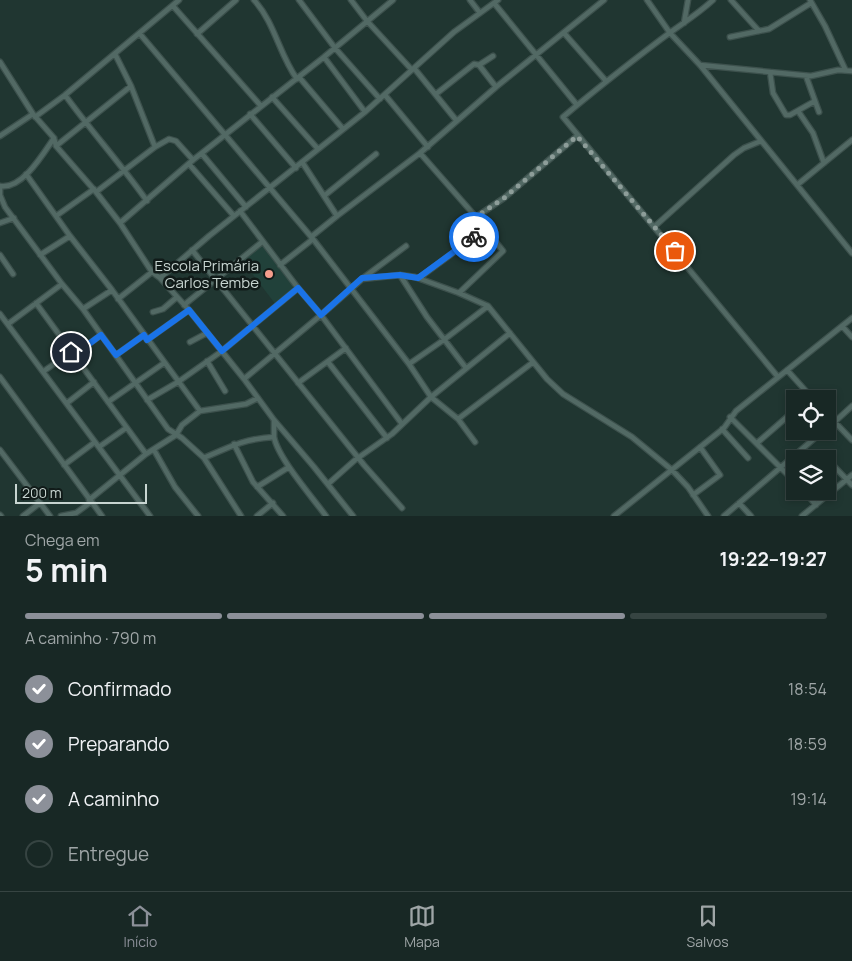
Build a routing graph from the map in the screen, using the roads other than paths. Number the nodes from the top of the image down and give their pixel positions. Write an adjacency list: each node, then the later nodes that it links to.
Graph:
1 (179, 0): 15 (street)
2 (236, 0): 23 (street)
3 (254, 0): 37 (street)
4 (299, 0): 25 (street)
5 (350, 0): 17 (street)
6 (393, 0): 17 (street)
7 (470, 0): 16 (street)
8 (604, 0): 21 (street)
9 (647, 0): 20 (street)
10 (688, 0): 18 (street)
11 (713, 0): 18 (street)
12 (732, 0): 19 (street)
13 (496, 1): 16 (street); 28 (street)
14 (811, 1): 19 (street); 34 (street)
15 (173, 6): 22 (street); 23 (street)
16 (480, 13): 33 (street)
17 (367, 21): 25 (street); 33 (street)
18 (684, 23): 20 (street)
19 (759, 31): 24 (street)
20 (670, 32): 32 (street); 39 (street)
21 (564, 33): 28 (street); 39 (street)
22 (140, 34): 26 (street); 59 (street)
23 (197, 34): 49 (street)
24 (730, 37)
25 (335, 48): 29 (street); 46 (street)
26 (115, 54): 40 (street); 43 (street)
27 (493, 56): 31 (street)
28 (536, 56): 41 (street); 48 (street)
29 (324, 58): 37 (street); 51 (street)
30 (1, 65): 54 (street)
31 (479, 65): 41 (street); 42 (street)
32 (700, 65): 35 (street); 62 (street)
33 (413, 69): 42 (street); 44 (street)
34 (849, 71): 36 (street); 38 (street)
35 (770, 72): 36 (street); 50 (street)
36 (806, 76): 47 (street)
37 (298, 78): 45 (street); 57 (street)
38 (852, 78)
39 (606, 81): 48 (street)
40 (132, 86): 56 (street); 65 (street)
41 (496, 87): 55 (street)
42 (436, 94): 55 (street)
43 (65, 95): 54 (street); 56 (street)
44 (385, 95): 46 (street); 66 (street)
45 (272, 97): 49 (street); 67 (street)
46 (380, 99): 51 (street)
47 (815, 101): 50 (street); 52 (street)
48 (578, 105): 60 (street)
49 (261, 106): 53 (street)
50 (798, 111): 73 (street)
51 (365, 112): 57 (street)
52 (819, 112)
53 (250, 114): 59 (street); 74 (street)
54 (34, 115): 58 (street); 61 (street)
55 (456, 120): 66 (street)
56 (85, 123): 64 (street); 75 (street)
57 (343, 129): 67 (street)
58 (0, 136)
59 (225, 136): 69 (street); 79 (street)
60 (577, 136): 88 (street); 92 (street)
61 (54, 138): 64 (street); 76 (street)
62 (762, 140): 77 (street); 92 (street)
63 (852, 140): 73 (street)
64 (56, 146): 80 (street)
65 (154, 147): 71 (street); 75 (street)
66 (428, 147): 68 (street)
67 (318, 149): 72 (street)
68 (420, 153): 87 (street); 88 (street)
69 (202, 154): 71 (street); 83 (street)
70 (376, 154): 81 (street)
71 (191, 162): 82 (street); 86 (street)
72 (302, 162): 74 (street); 81 (street)
73 (824, 163): 77 (street)
74 (296, 168): 79 (street)
75 (125, 170): 80 (street); 82 (street)
76 (26, 174): 78 (street); 85 (street)
77 (798, 185): 99 (street)
78 (0, 187): 89 (street)
79 (270, 188): 83 (street); 95 (street)
80 (95, 190): 85 (street); 91 (street)
81 (324, 196): 87 (street)
82 (147, 201): 91 (street)
83 (246, 207): 84 (street)
84 (240, 212): 86 (street); 96 (street)
85 (56, 216): 94 (street)
86 (234, 216): 98 (street)
87 (337, 216): 95 (street)
88 (476, 217): 93 (street)
89 (14, 218): 90 (street); 101 (street)
90 (0, 223)
91 (120, 223): 103 (street)
92 (654, 227): 150 (street)
93 (485, 229): 108 (street); 114 (street)
94 (70, 236): 101 (street); 113 (street)
95 (312, 238): 102 (street); 112 (street)
96 (262, 242): 102 (street); 109 (street)
97 (406, 246): 107 (street)
98 (192, 250): 106 (street); 109 (street)
99 (852, 253)
100 (0, 255): 104 (street)
101 (40, 255): 110 (street)
102 (280, 265): 111 (street)
103 (152, 272): 106 (street); 116 (street)
104 (13, 274)
105 (400, 275): 107 (street); 108 (street); 134 (street)
106 (160, 278): 115 (street)
107 (362, 278): 112 (street)
108 (418, 278): 114 (street)
109 (215, 280): 118 (street); 127 (street)
110 (62, 284): 117 (street); 120 (street)
111 (298, 288): 124 (street); 127 (street)
112 (352, 289): 124 (street); 145 (street)
113 (112, 290): 116 (street); 120 (street)
114 (459, 293): 119 (street)
115 (177, 297): 118 (street); 122 (street)
116 (118, 299): 132 (street)
117 (36, 303): 126 (street); 138 (street)
118 (184, 305): 121 (street)
119 (488, 306): 130 (street); 134 (street)
120 (83, 309): 131 (street)
121 (189, 310): 129 (street); 132 (street)
122 (153, 312)
123 (0, 314): 126 (street)
124 (321, 315): 136 (street); 139 (street)
125 (852, 318): 128 (street)
126 (8, 324): 148 (street)
127 (253, 325): 137 (street); 139 (street)
128 (842, 326): 133 (street); 147 (street)
129 (207, 333): 135 (street); 137 (street)
130 (510, 333): 144 (street); 146 (street)
131 (101, 335): 138 (street); 140 (street)
132 (145, 337): 140 (street); 143 (street)
133 (852, 337)
134 (445, 340): 145 (street); 146 (street)
135 (190, 342)
136 (346, 348): 142 (street); 170 (street)
137 (222, 351): 141 (street); 151 (street)
138 (73, 353): 148 (street); 152 (street)
139 (275, 354): 151 (street); 155 (street)
140 (116, 355): 153 (street)
141 (207, 361): 154 (street); 157 (street)
142 (328, 362): 155 (street); 176 (street)
143 (164, 363): 153 (street); 154 (street)
144 (532, 363): 166 (street); 195 (street)
145 (409, 364): 158 (street)
146 (466, 368): 158 (street)
147 (787, 370): 150 (street); 156 (street)
148 (44, 372): 162 (street)
149 (0, 377): 191 (street)
150 (778, 377): 165 (street)
151 (244, 379): 159 (street)
152 (94, 382): 161 (street); 162 (street)
153 (135, 382): 160 (street); 161 (street)
154 (178, 382): 160 (street); 164 (street)
155 (298, 383): 189 (street)
156 (803, 390)
157 (225, 391)
158 (431, 397): 166 (street); 170 (street)
159 (258, 398): 164 (street); 168 (street)
160 (147, 400): 174 (street)
161 (108, 402): 172 (street)
162 (67, 403): 179 (street)
163 (852, 406): 169 (street)
164 (200, 412): 174 (street)
165 (730, 417): 173 (street); 181 (street)
166 (458, 418): 180 (street)
167 (786, 418): 181 (street)
168 (274, 420): 175 (street); 200 (street)
169 (836, 420)
170 (402, 424): 176 (street)
171 (836, 424): 178 (street)
172 (126, 428): 183 (street); 187 (street)
173 (722, 429): 184 (street); 190 (street)
174 (176, 435): 186 (street); 188 (street)
175 (274, 437): 182 (street); 192 (street)
176 (387, 438): 189 (street)
177 (812, 440): 193 (street)
178 (852, 440)
179 (95, 442): 183 (street); 191 (street)
180 (475, 442)
181 (757, 443): 193 (street)
182 (234, 444): 188 (street); 202 (street)
183 (99, 447): 198 (street)
184 (700, 447): 195 (street); 203 (street)
185 (0, 450): 208 (street)
186 (154, 450): 187 (street); 216 (street)
187 (146, 454): 198 (street)
188 (204, 458): 217 (street)
189 (359, 458): 200 (street); 210 (street)
190 (748, 458)
191 (64, 465): 205 (street)
192 (289, 466): 202 (street); 220 (street)
193 (781, 467): 196 (street); 207 (street)
194 (836, 468): 199 (street)
195 (672, 470): 203 (street); 222 (street)
196 (786, 472)
197 (852, 475): 199 (street)
198 (119, 476): 205 (street); 215 (street)
199 (847, 480): 201 (street); 209 (street)
200 (328, 484): 221 (street)
201 (852, 485)
202 (258, 487): 206 (street)
203 (693, 495): 223 (street)
204 (812, 500): 209 (street)
205 (90, 501): 213 (street); 214 (street)
206 (273, 503): 218 (street); 219 (street)
207 (739, 503): 224 (street); 225 (street)
208 (40, 504): 211 (street); 212 (street)
209 (816, 505): 226 (street)
210 (402, 508)
211 (23, 516)
212 (50, 516)
213 (61, 516)
214 (102, 516)
215 (150, 516)
216 (198, 516)
217 (241, 516)
218 (257, 516)
219 (283, 516)
220 (326, 516)
221 (353, 516)
222 (614, 516)
223 (708, 516)
224 (724, 516)
225 (751, 516)
226 (802, 516)

